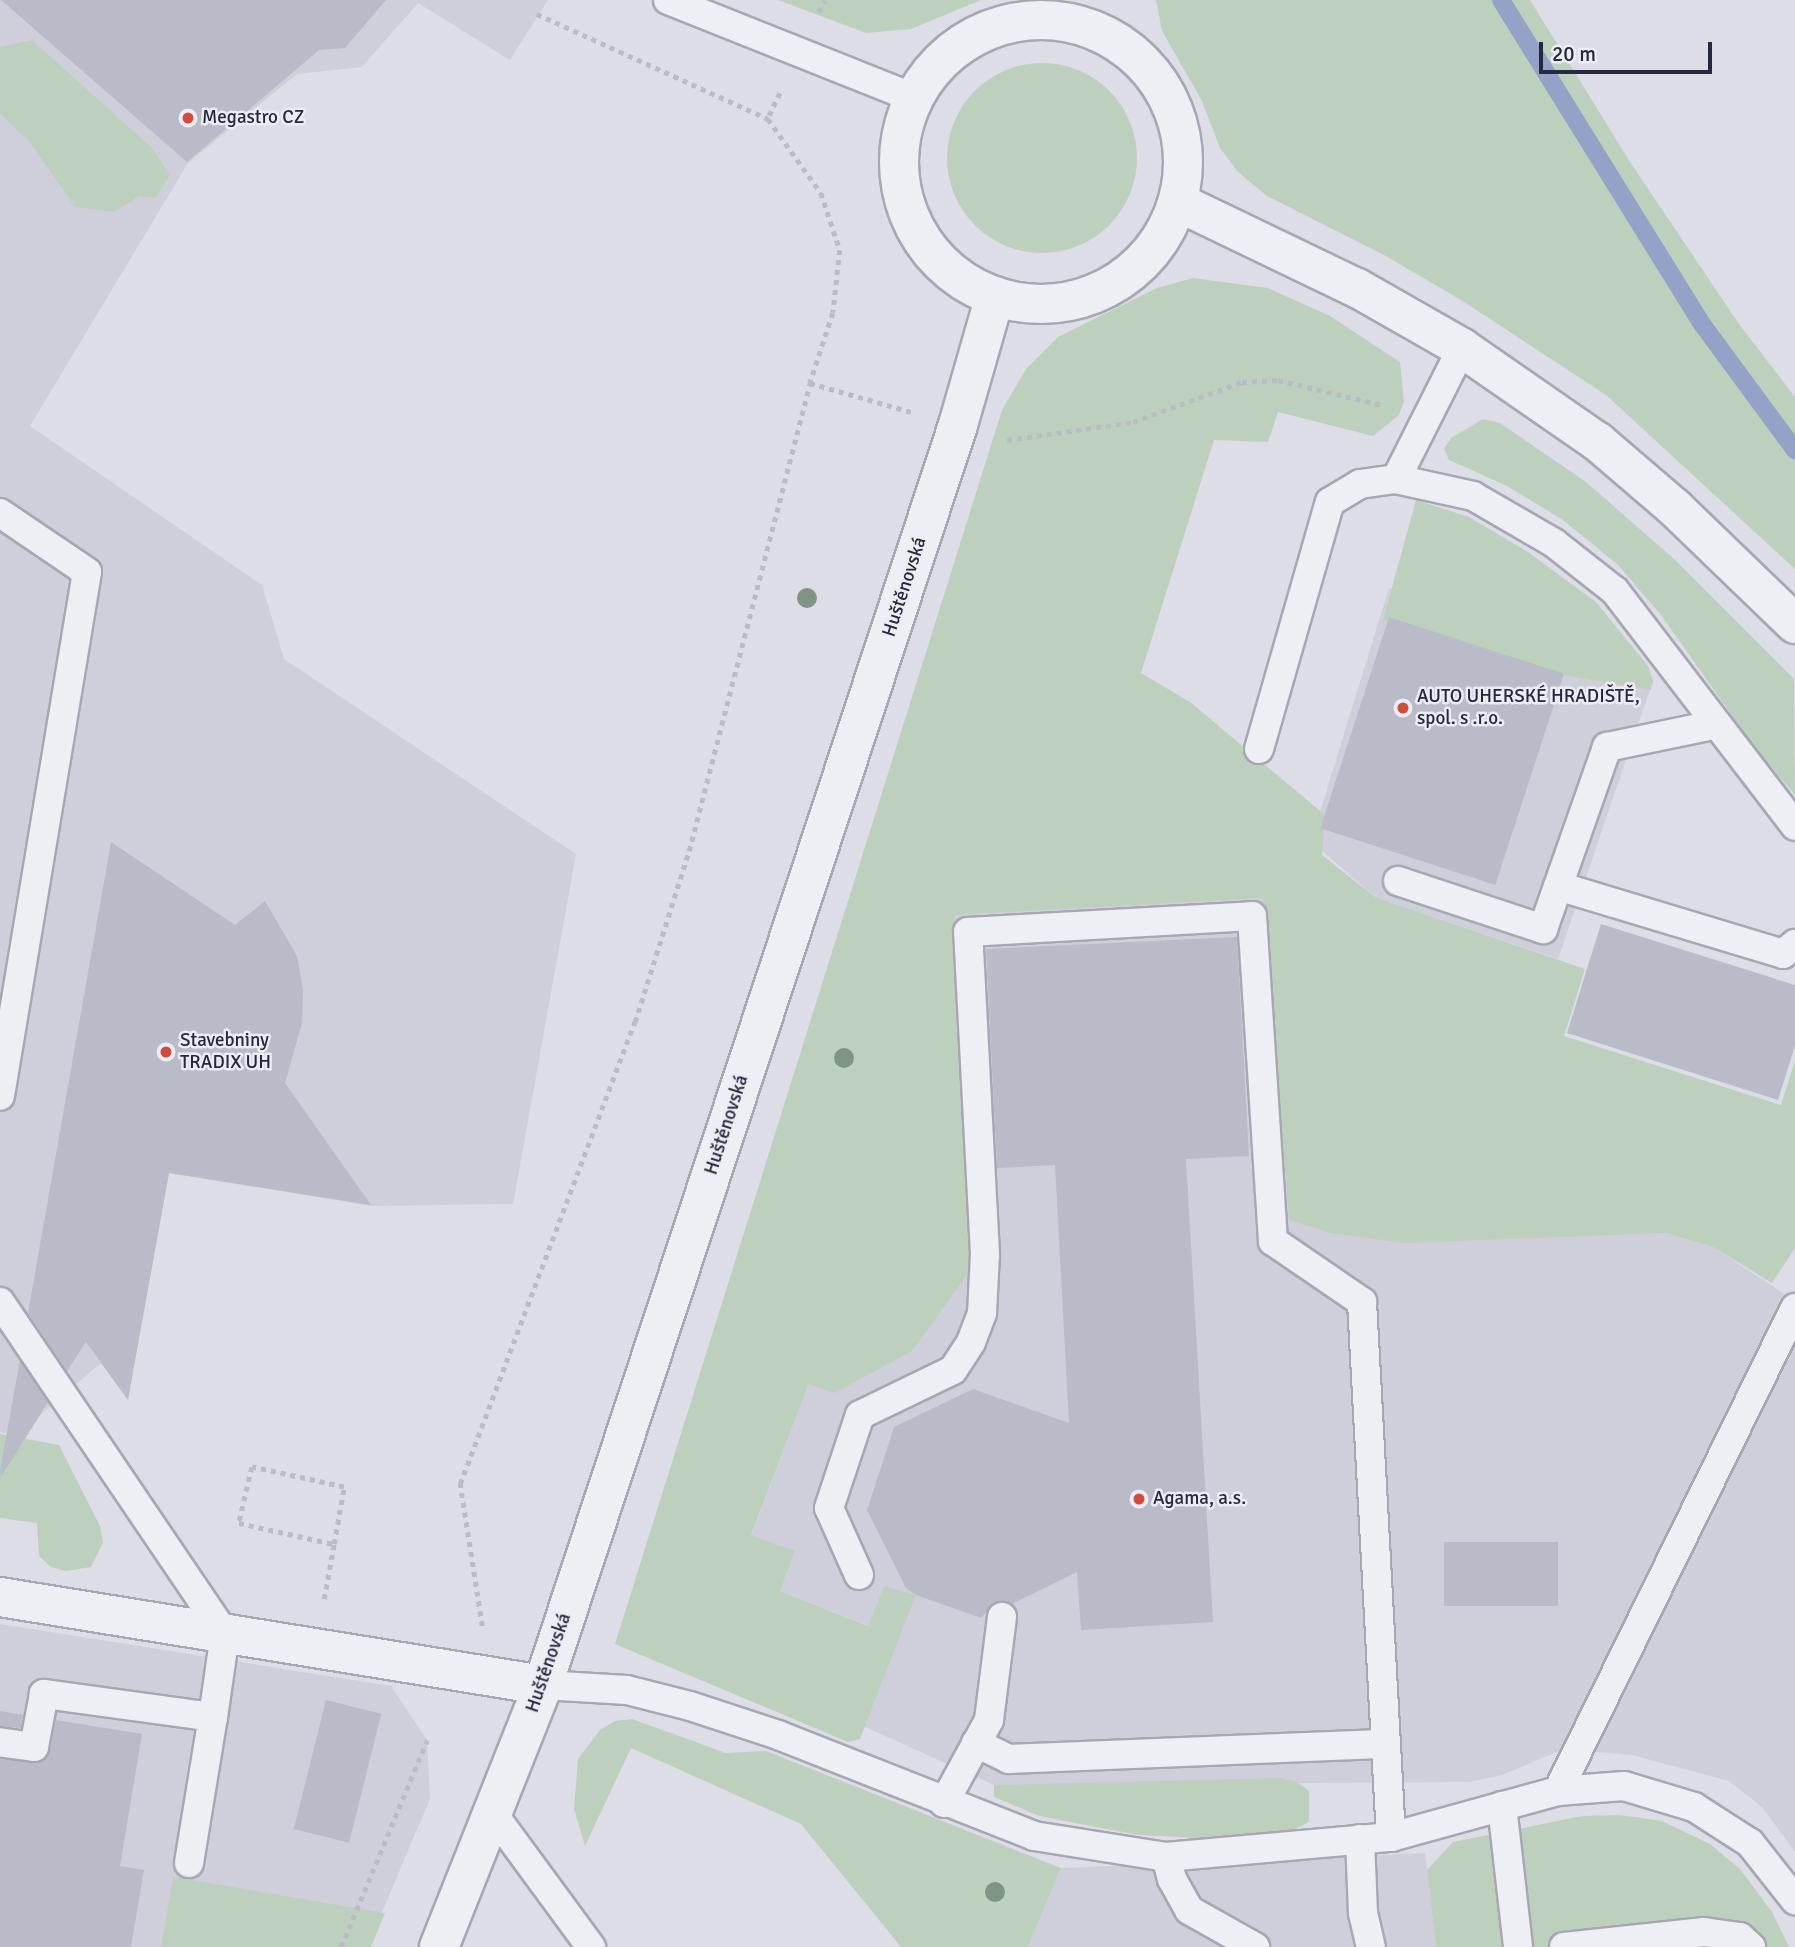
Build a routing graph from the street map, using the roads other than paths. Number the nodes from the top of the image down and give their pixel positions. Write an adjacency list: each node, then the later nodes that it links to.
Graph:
1 (668, 0): 3 (lane)
2 (1088, 13): 3 (street); 4 (street)
3 (914, 98): 5 (street)
4 (1178, 202): 5 (street); 6 (street)
5 (995, 296): 23 (street, Huštěnovská)
6 (1462, 348): 7 (lane); 9 (street)
7 (1396, 479): 10 (lane); 11 (lane)
8 (0, 513): 16 (lane)
9 (1795, 624)
10 (1713, 725): 12 (lane); 14 (lane)
11 (1259, 749)
12 (1795, 826)
13 (1398, 881): 14 (lane)
14 (1558, 886): 15 (lane)
15 (1795, 944)
16 (0, 1096)
17 (0, 1302): 22 (lane)
18 (1795, 1308): 28 (lane)
19 (859, 1575): 27 (lane)
20 (0, 1597): 22 (street)
21 (1002, 1617): 26 (lane)
22 (225, 1634): 23 (street); 24 (lane)
23 (543, 1685): 29 (lane); 31 (street, Huštěnovská)
24 (213, 1717): 25 (lane); 35 (lane)
25 (0, 1742)
26 (976, 1743): 27 (lane); 29 (lane)
27 (1385, 1744): 32 (lane)
28 (1558, 1791): 30 (lane); 36 (lane)
29 (944, 1803): 34 (lane)
30 (1502, 1806): 32 (lane); 41 (lane)
31 (494, 1815): 37 (street, Huštěnovská); 38 (lane)
32 (1391, 1837): 33 (lane)
33 (1360, 1839): 34 (lane); 40 (lane)
34 (1167, 1857): 39 (lane)
35 (189, 1863)
36 (1795, 1900)
37 (439, 1947)
38 (591, 1947)
39 (1255, 1947)
40 (1371, 1947)
41 (1518, 1947)
42 (1564, 1947): 43 (lane)
43 (1751, 1947)

